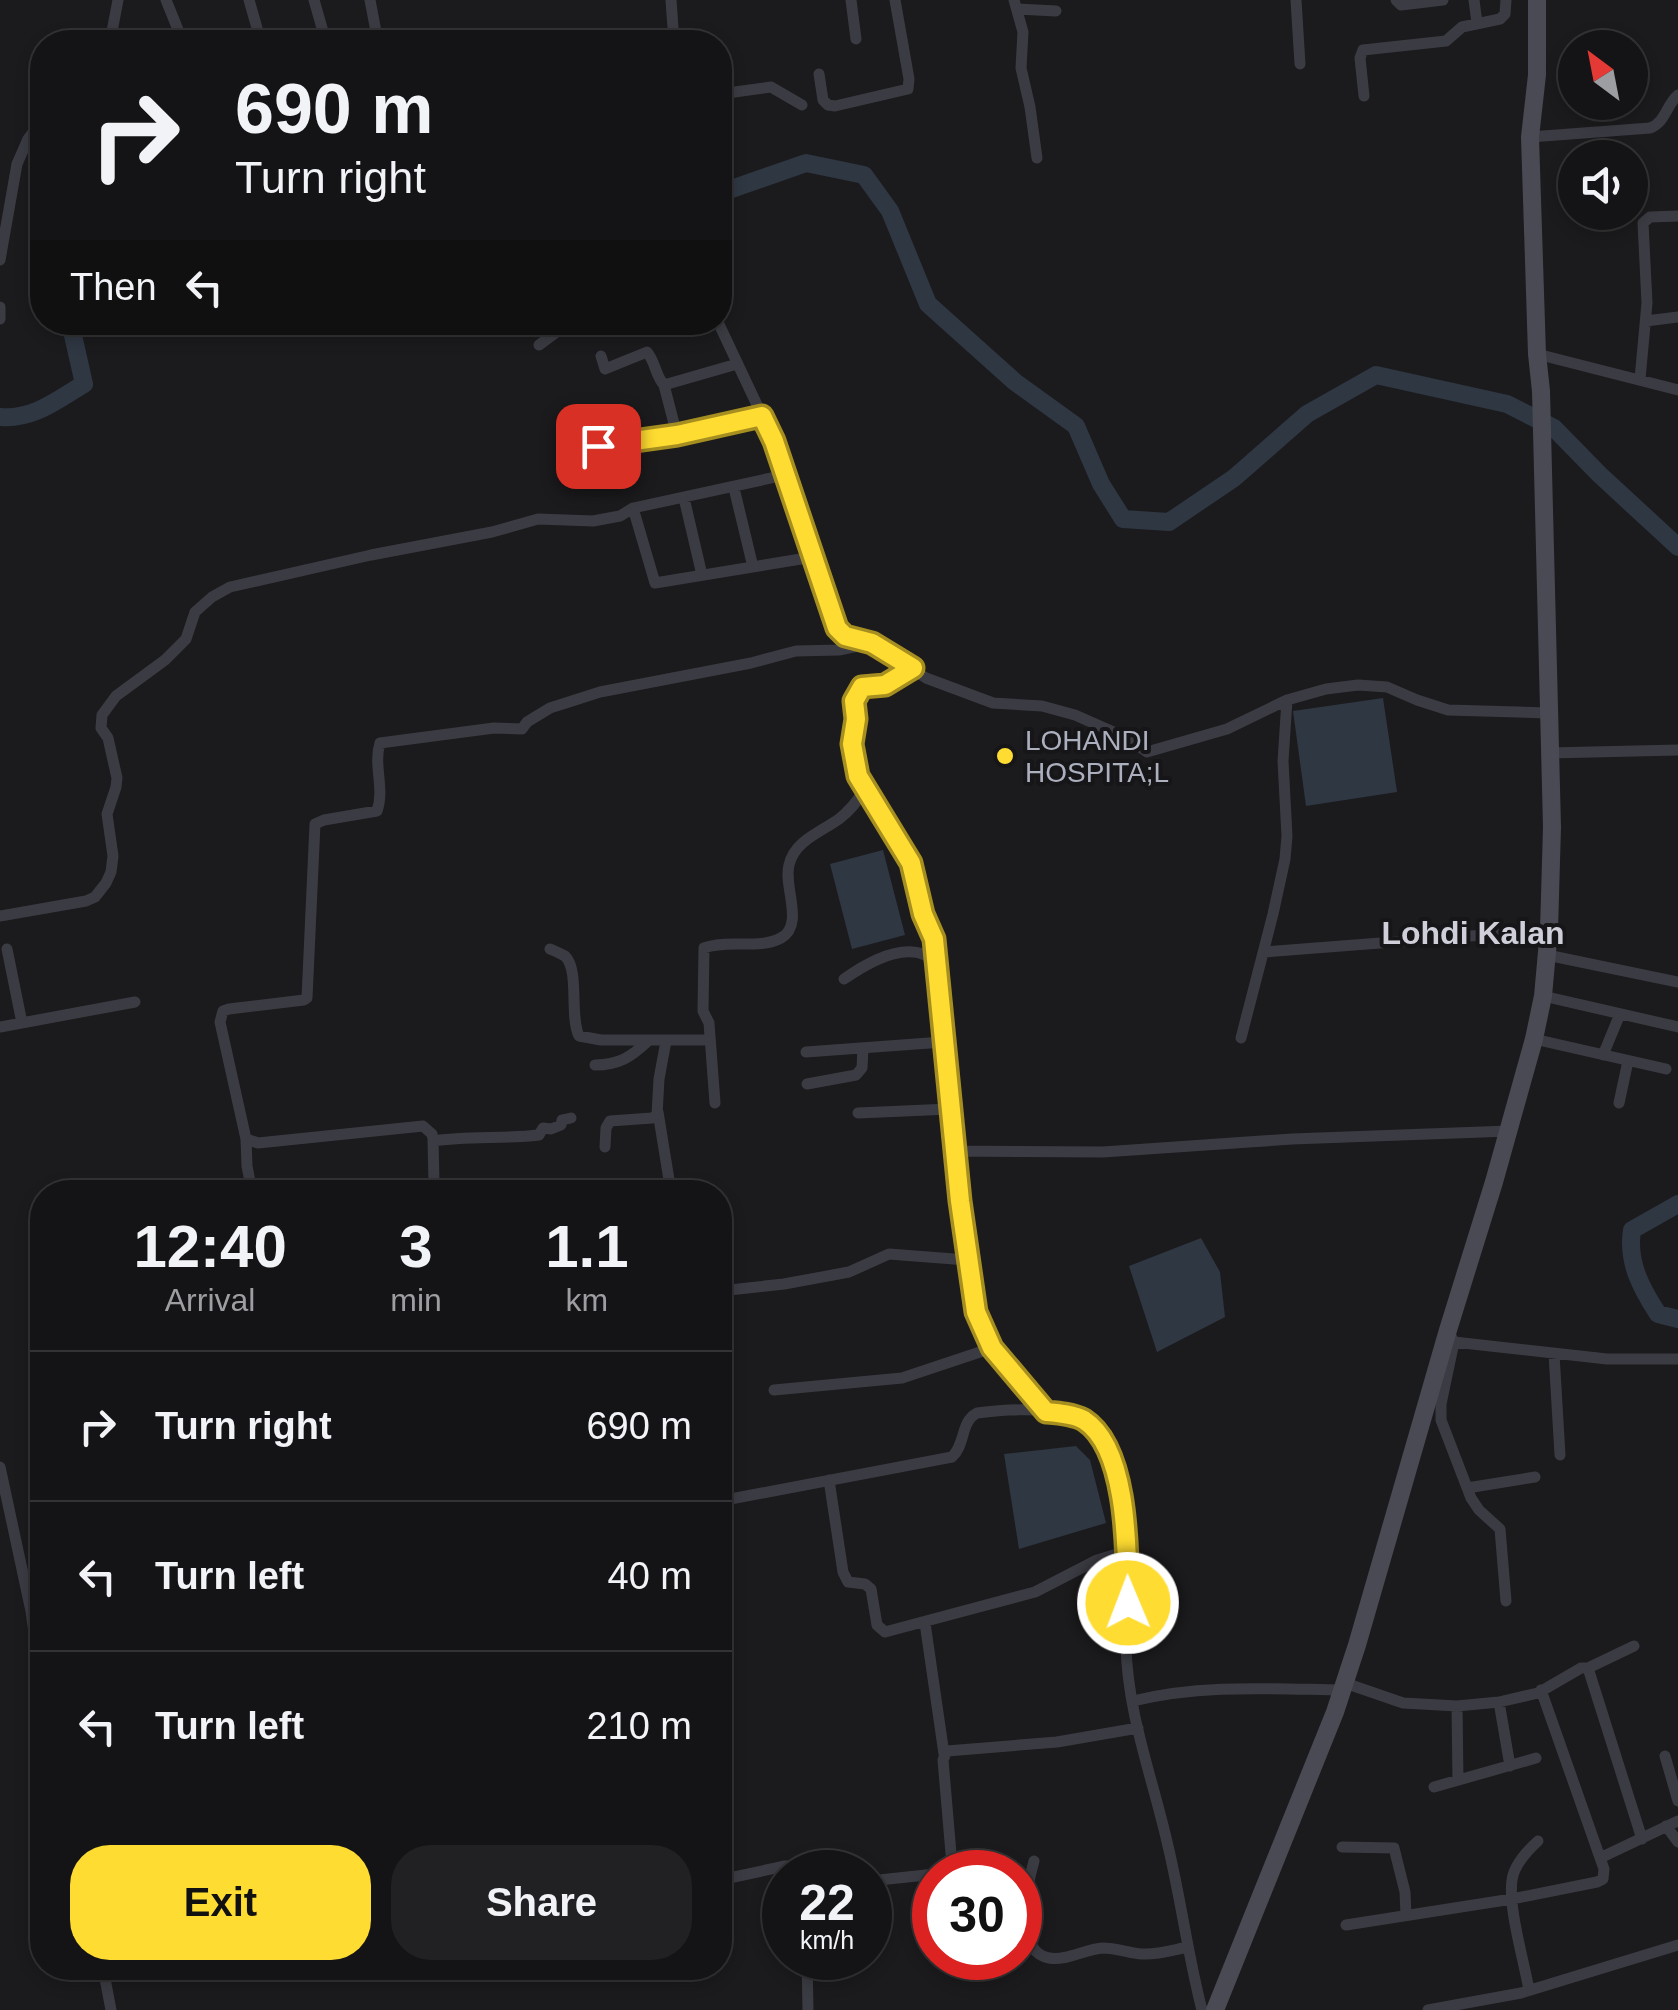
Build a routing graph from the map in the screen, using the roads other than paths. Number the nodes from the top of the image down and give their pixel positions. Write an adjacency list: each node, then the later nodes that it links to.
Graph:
1 (118, 0): 18 (street)
2 (166, 0): 19 (street)
3 (249, 0): 20 (street)
4 (314, 0): 21 (street)
5 (370, 0): 22 (street)
6 (671, 0): 23 (street)
7 (851, 0): 24 (street)
8 (894, 0): 26 (street)
9 (1296, 0): 25 (street)
10 (1396, 0): 11 (street)
11 (1443, 0)
12 (1474, 0): 17 (street)
13 (1506, 0): 17 (street)
14 (1536, 0): 32 (street)
15 (1016, 5): 16 (street); 33 (street)
16 (1056, 11)
17 (1477, 23): 29 (street)
18 (112, 30)
19 (178, 30)
20 (258, 30)
21 (323, 30)
22 (376, 30)
23 (673, 30)
24 (856, 40)
25 (1300, 64)
26 (819, 74)
27 (732, 92): 30 (street)
28 (1678, 95): 32 (street)
29 (1364, 96)
30 (802, 105)
31 (30, 137): 34 (street)
32 (1530, 137): 46 (street)
33 (1037, 158)
34 (18, 164): 35 (street); 37 (street)
35 (0, 166)
36 (1678, 216): 42 (street)
37 (0, 260)
38 (1678, 304): 40 (street)
39 (0, 306): 41 (street)
40 (1678, 317): 42 (street)
41 (0, 319)
42 (1646, 321): 49 (street)
43 (552, 335): 45 (street)
44 (724, 335): 48 (street)
45 (539, 345)
46 (1537, 354): 49 (street); 65 (street)
47 (600, 356): 50 (street)
48 (738, 364): 50 (street); 52 (street)
49 (1640, 380): 51 (street)
50 (664, 385): 53 (street)
51 (1678, 390)
52 (762, 416): 53 (street); 55 (street)
53 (677, 435): 54 (street)
54 (598, 446)
55 (785, 476): 56 (street); 59 (street)
56 (734, 488): 57 (street); 60 (street)
57 (684, 498): 58 (street); 61 (street)
58 (634, 508): 61 (street); 69 (street)
59 (812, 556): 60 (street); 62 (street)
60 (753, 567): 61 (street)
61 (702, 574)
62 (872, 643): 63 (street); 104 (street)
63 (913, 668): 64 (street); 68 (street)
64 (1286, 700): 65 (street); 73 (street)
65 (1549, 713): 67 (street)
66 (1678, 750): 67 (street)
67 (1549, 754): 70 (street)
68 (865, 790): 75 (street); 85 (street)
69 (0, 916)
70 (1549, 930): 73 (street); 74 (street)
71 (550, 948): 87 (street)
72 (6, 949): 81 (street)
73 (1264, 952): 84 (street)
74 (1547, 955): 77 (street); 78 (street)
75 (936, 960): 76 (street); 89 (street)
76 (844, 979)
77 (1678, 982)
78 (1543, 996): 80 (street); 86 (street)
79 (135, 1002): 81 (street)
80 (1620, 1014): 83 (street); 92 (street)
81 (22, 1023): 82 (street)
82 (0, 1027)
83 (1678, 1027)
84 (1241, 1038)
85 (710, 1040): 88 (street); 97 (street)
86 (1534, 1040): 92 (street); 103 (street)
87 (648, 1041): 88 (street); 94 (street)
88 (666, 1041): 100 (street)
89 (943, 1042): 90 (street); 99 (street)
90 (864, 1048): 91 (street); 96 (street)
91 (806, 1052)
92 (1603, 1055): 93 (street)
93 (1628, 1060): 95 (street); 98 (street)
94 (595, 1065)
95 (1666, 1069)
96 (808, 1084)
97 (714, 1103)
98 (1619, 1103)
99 (950, 1109): 101 (street); 107 (street)
100 (658, 1112): 106 (street); 110 (street)
101 (858, 1114)
102 (572, 1118): 105 (street)
103 (1509, 1130): 107 (street); 113 (street)
104 (246, 1139): 105 (street); 108 (street)
105 (433, 1141): 109 (street)
106 (605, 1147)
107 (954, 1151): 111 (street)
108 (249, 1180)
109 (434, 1180)
110 (670, 1180)
111 (967, 1260): 112 (street); 114 (street)
112 (732, 1290)
113 (1451, 1336): 115 (street); 124 (street); 132 (street)
114 (992, 1348): 117 (street); 118 (street)
115 (1554, 1354): 116 (street); 119 (street)
116 (1678, 1359)
117 (774, 1390)
118 (1046, 1412): 122 (street); 126 (street)
119 (1560, 1455)
120 (0, 1467): 123 (street)
121 (1535, 1477): 124 (street)
122 (830, 1480): 125 (street); 129 (street)
123 (2, 1486): 127 (street)
124 (1467, 1488): 128 (street)
125 (732, 1499)
126 (1127, 1551): 129 (street); 134 (street)
127 (30, 1586)
128 (1506, 1601)
129 (925, 1623): 138 (street)
130 (1634, 1646): 131 (street)
131 (1588, 1668): 133 (street); 146 (street)
132 (1343, 1686): 134 (street); 136 (street); 167 (street)
133 (1541, 1690): 135 (street); 151 (street)
134 (1133, 1701): 137 (street)
135 (1499, 1702): 136 (street); 141 (street)
136 (1457, 1706): 142 (street)
137 (1138, 1728): 138 (street); 158 (street)
138 (944, 1754): 150 (street)
139 (1666, 1756): 144 (street)
140 (1536, 1758): 141 (street)
141 (1510, 1766): 142 (street)
142 (1458, 1780): 143 (street)
143 (1434, 1787)
144 (1678, 1801)
145 (1672, 1823): 146 (street); 148 (street)
146 (1642, 1839): 151 (street)
147 (1538, 1841): 154 (street)
148 (1678, 1842)
149 (1342, 1847): 155 (street)
150 (951, 1850)
151 (1600, 1858): 154 (street)
152 (762, 1871): 153 (street)
153 (732, 1877)
154 (1512, 1899): 155 (street); 162 (street)
155 (1406, 1914): 156 (street)
156 (1346, 1926)
157 (1678, 1945): 162 (street)
158 (1188, 1948): 159 (street); 166 (street)
159 (1042, 1955)
160 (106, 1980): 164 (street)
161 (807, 1980): 165 (street)
162 (1529, 1990): 163 (street)
163 (1510, 1995): 168 (street); 169 (street)
164 (112, 2010)
165 (808, 2010)
166 (1202, 2010)
167 (1216, 2010)
168 (1428, 2010)
169 (1514, 2010)

